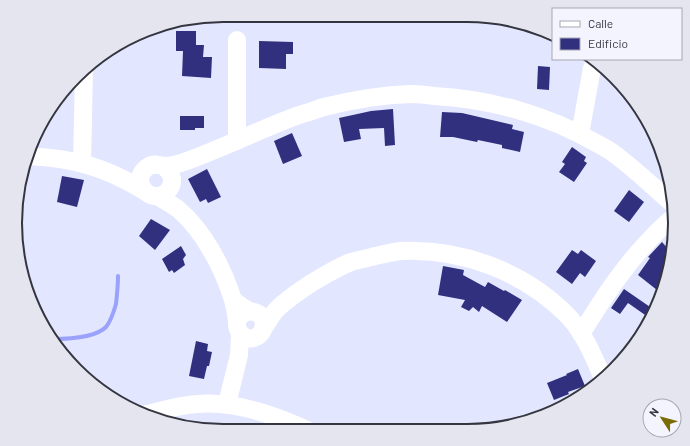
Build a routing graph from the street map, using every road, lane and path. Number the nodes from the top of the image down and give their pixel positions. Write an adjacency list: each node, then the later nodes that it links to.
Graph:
1 (236, 40): 5 (street)
2 (592, 68): 4 (street)
3 (84, 78): 7 (street)
4 (580, 134): 5 (street); 9 (street)
5 (237, 141): 8 (street)
6 (34, 156): 7 (street)
7 (82, 163): 8 (street)
8 (162, 178): 11 (street)
9 (666, 198)
10 (668, 221): 12 (street)
11 (251, 324): 12 (street); 14 (street)
12 (581, 334): 13 (street)
13 (601, 373)
14 (227, 404): 15 (street); 16 (street)
15 (155, 412)
16 (294, 424)

